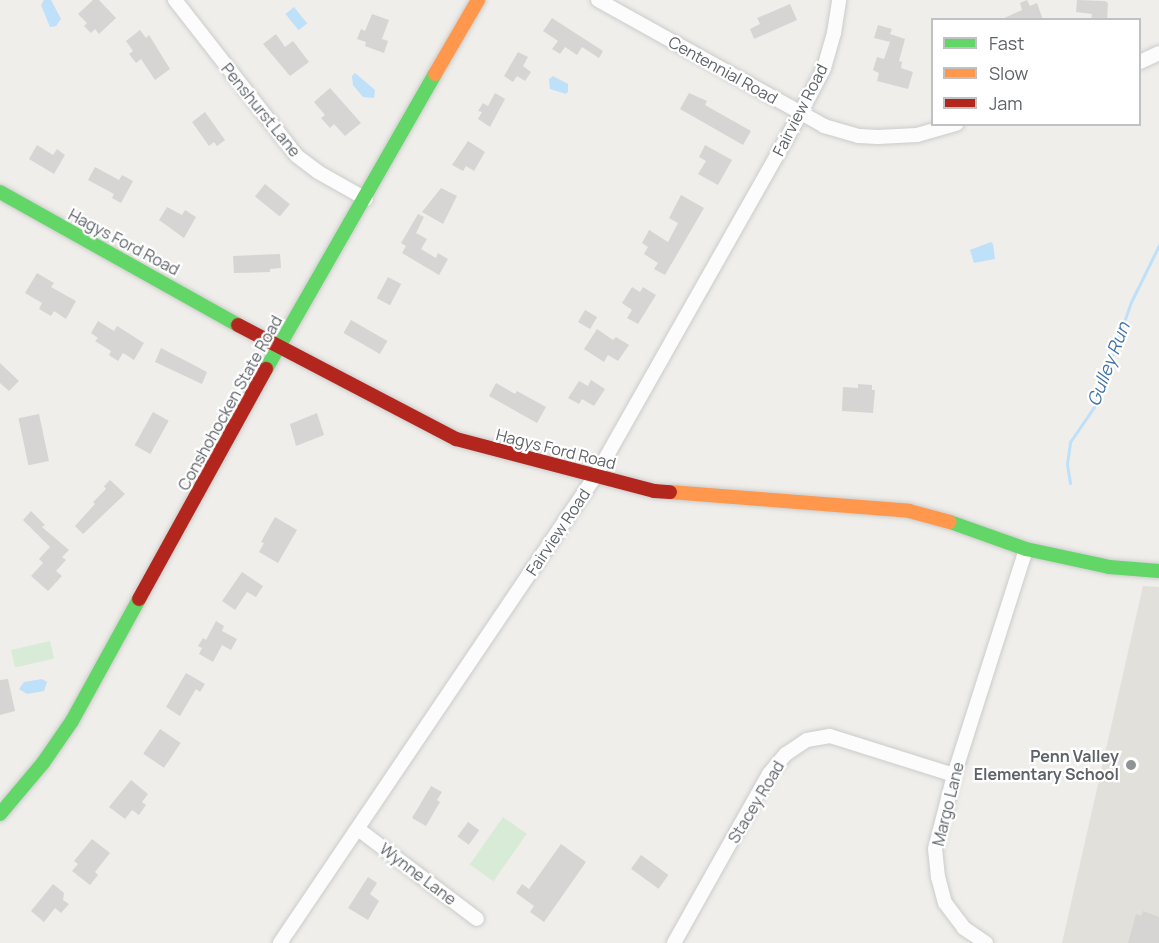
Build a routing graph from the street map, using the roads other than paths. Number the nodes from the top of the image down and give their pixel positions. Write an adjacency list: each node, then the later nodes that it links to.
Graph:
1 (175, 0): 10 (street, Penshurst Lane)
2 (478, 0): 10 (street, Conshohocken State Road)
3 (598, 0): 7 (street, Centennial Road)
4 (839, 0): 7 (street, Fairview Road)
5 (1159, 53): 6 (street)
6 (1141, 62)
7 (800, 114): 8 (street, Centennial Road); 12 (street, Fairview Road)
8 (949, 126)
9 (0, 192): 11 (street, Hagys Ford Road)
10 (366, 199): 11 (street, Conshohocken State Road)
11 (278, 347): 12 (street, Hagys Ford Road); 16 (street, Conshohocken State Road)
12 (596, 475): 13 (street, Hagys Ford Road); 17 (street, Fairview Road)
13 (1026, 549): 14 (street, Hagys Ford Road); 15 (street, Margo Lane)
14 (1159, 571)
15 (954, 775): 20 (street, Stacey Road); 21 (street, Margo Lane)
16 (0, 814)
17 (358, 829): 18 (street, Wynne Lane); 19 (street, Fairview Road)
18 (477, 919)
19 (280, 943)
20 (674, 943)
21 (986, 943)

